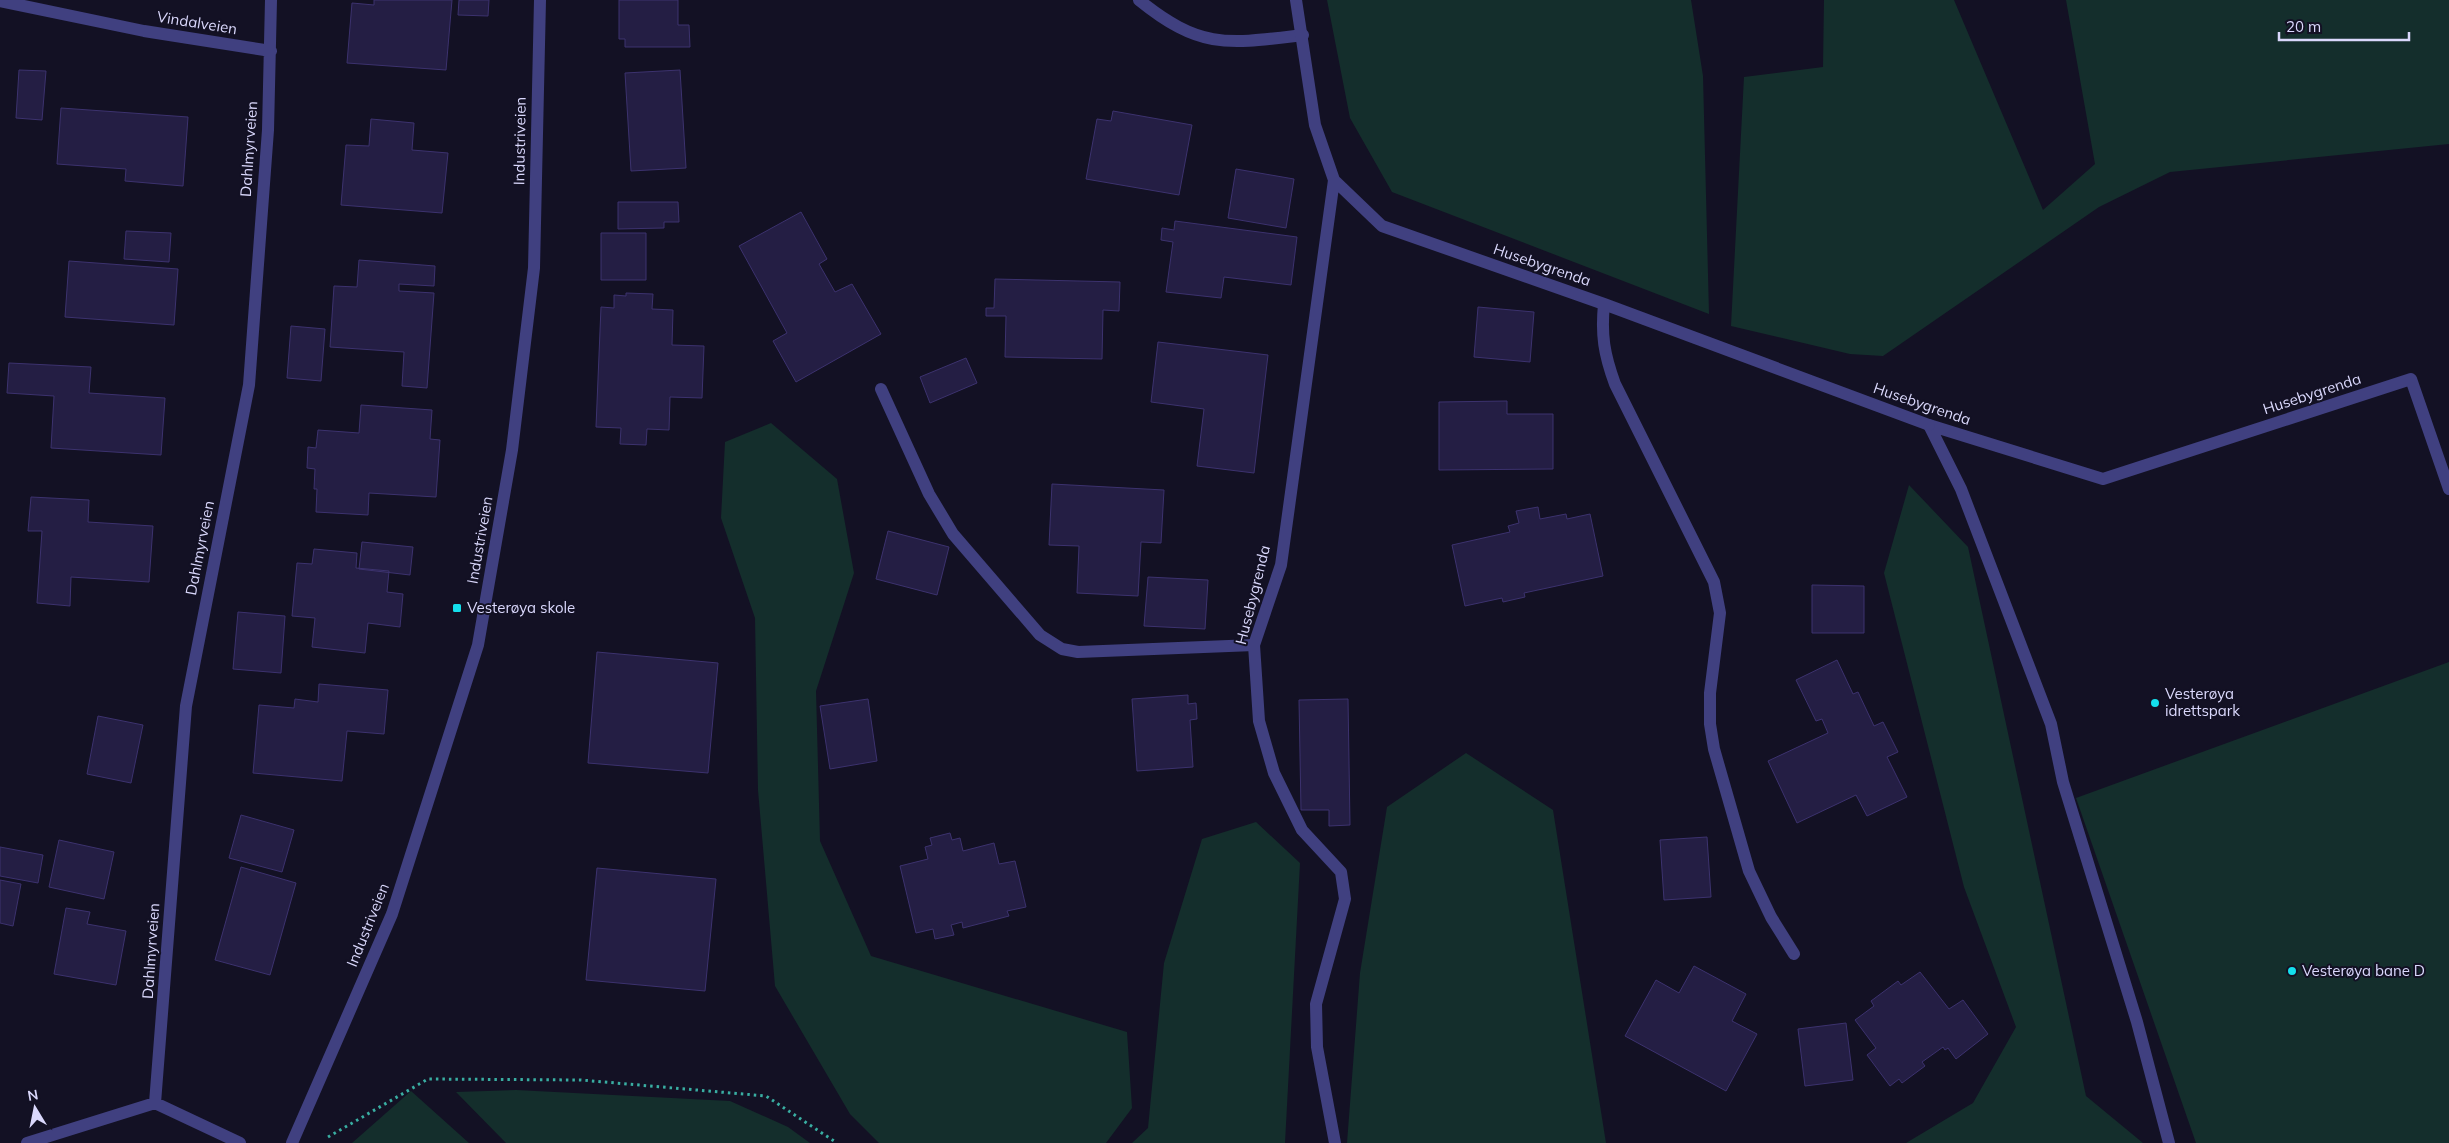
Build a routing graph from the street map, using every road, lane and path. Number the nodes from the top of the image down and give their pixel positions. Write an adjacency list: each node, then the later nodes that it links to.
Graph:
1 (271, 0): 7 (street, Dahlmyrveien)
2 (540, 0): 19 (street, Industriveien)
3 (1139, 0): 6 (street)
4 (1296, 0): 6 (street, Husebygrenda)
5 (0, 1): 7 (street, Vindalveien)
6 (1303, 35): 8 (street, Husebygrenda)
7 (271, 51): 15 (street, Dahlmyrveien)
8 (1334, 180): 9 (street, Husebygrenda); 13 (street, Husebygrenda)
9 (1604, 304): 11 (street, Husebygrenda); 14 (street)
10 (880, 389): 13 (street)
11 (1928, 425): 12 (street, Husebygrenda); 22 (street)
12 (2449, 489)
13 (1254, 646): 21 (street, Husebygrenda)
14 (1794, 954)
15 (155, 1103): 17 (street); 18 (street)
16 (326, 1138): 20 (path)
17 (27, 1143)
18 (240, 1143)
19 (292, 1143)
20 (837, 1143)
21 (1335, 1143)
22 (2169, 1143)

